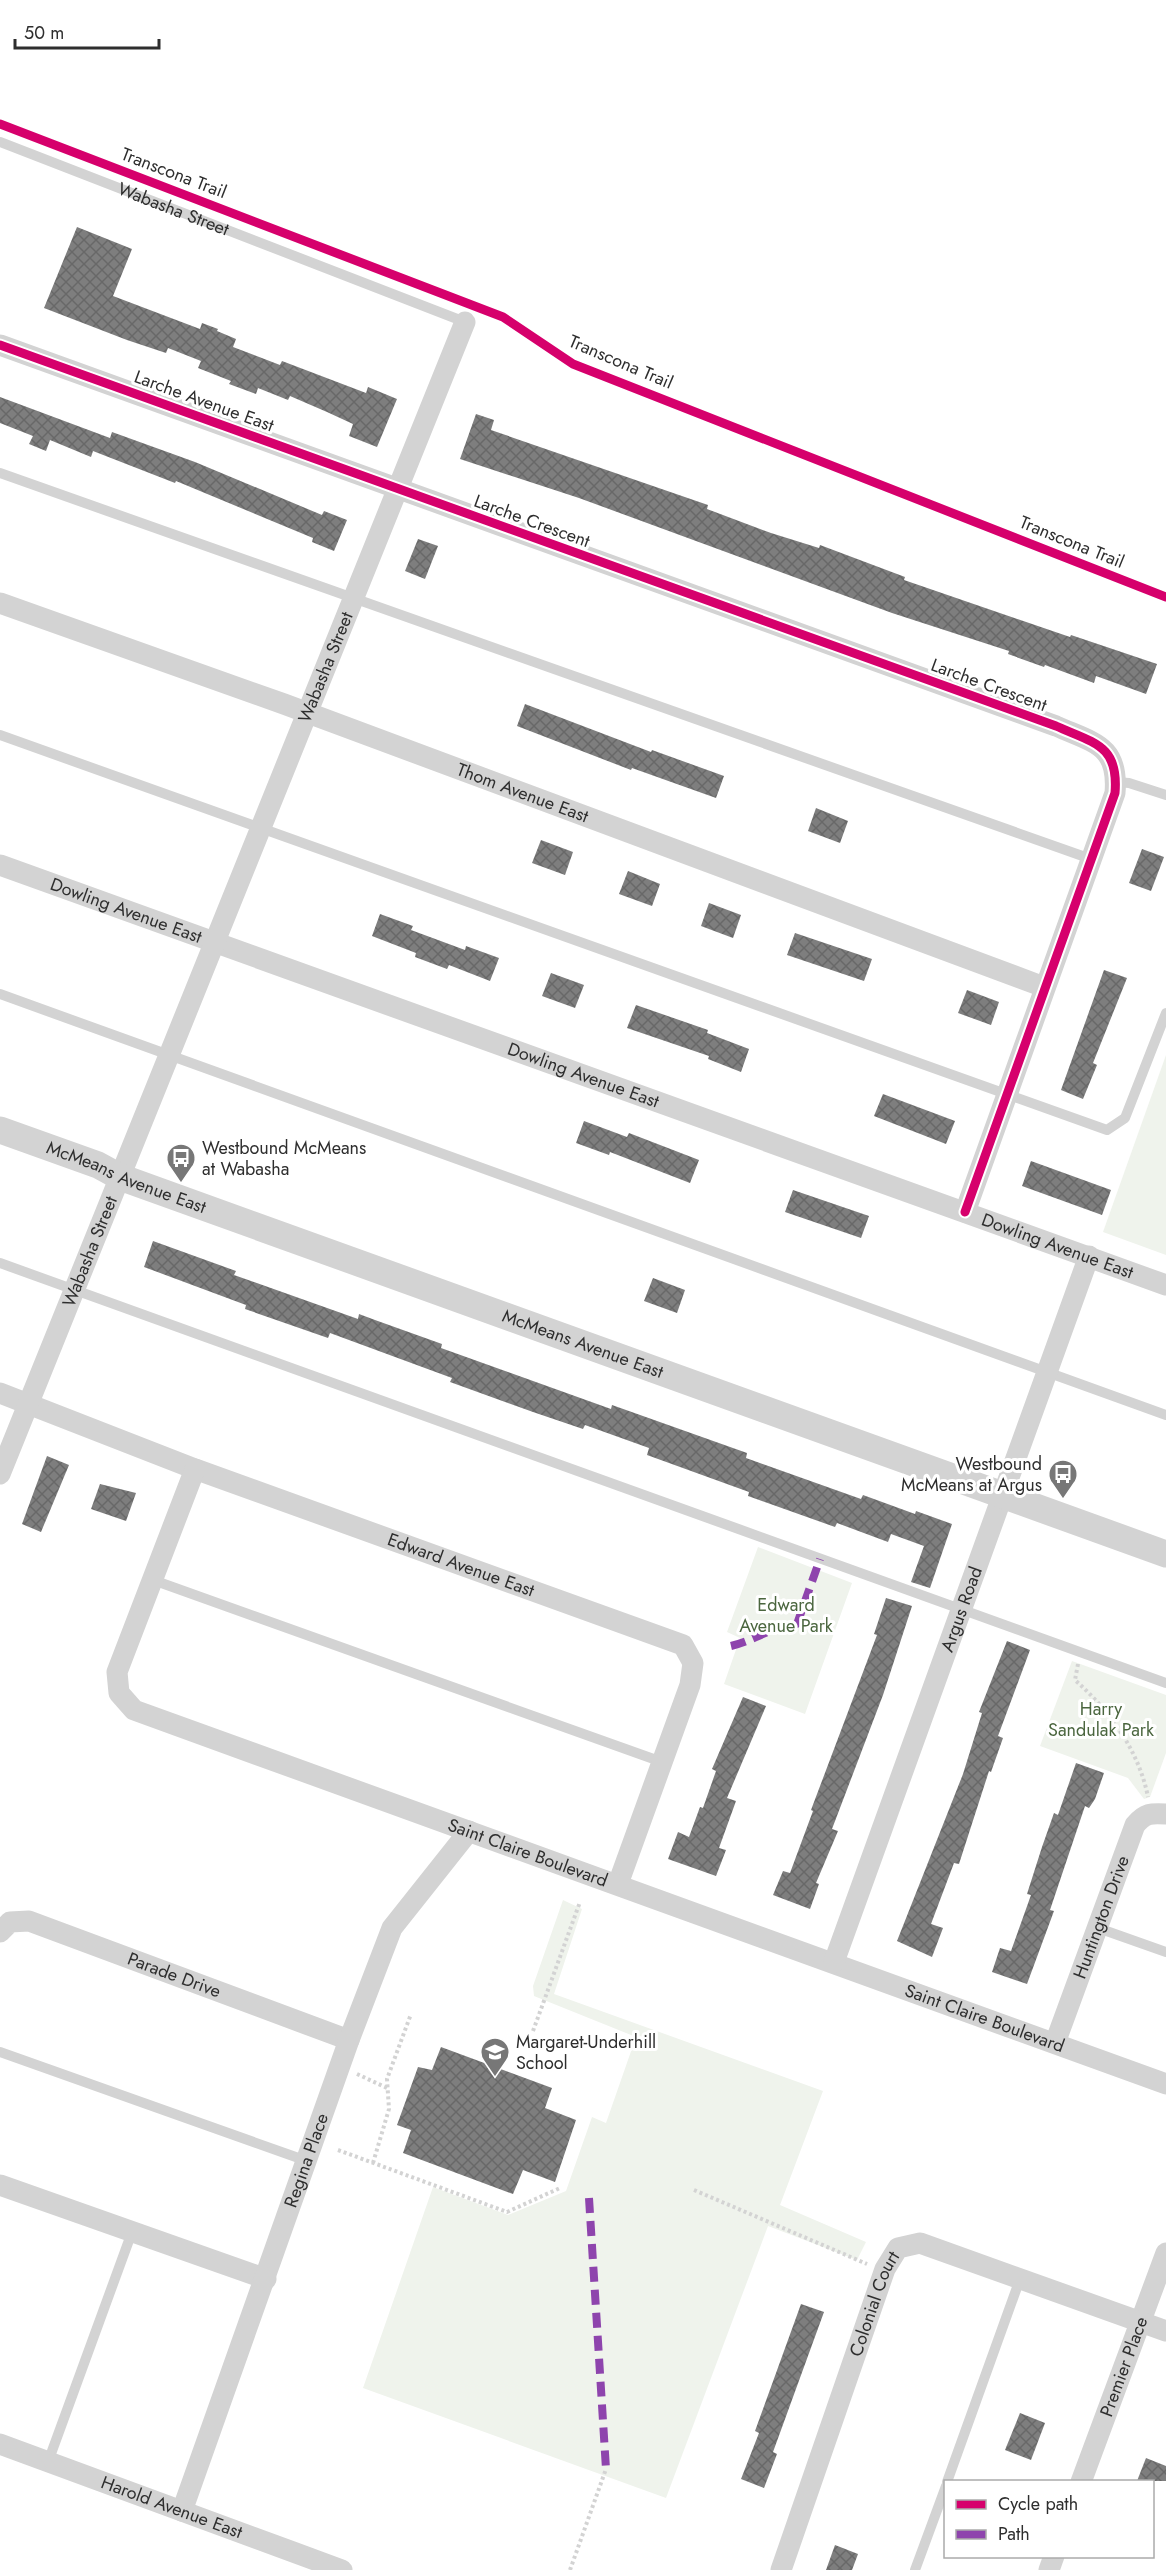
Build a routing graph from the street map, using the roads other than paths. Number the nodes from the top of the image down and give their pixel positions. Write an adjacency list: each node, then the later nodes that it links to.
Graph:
1 (0, 142): 2 (lane, Wabasha Street)
2 (465, 322): 5 (street, Wabasha Street)
3 (0, 345): 5 (street, Larche Avenue East)
4 (0, 473): 6 (lane)
5 (397, 490): 6 (street, Wabasha Street); 10 (street, Larche Crescent)
6 (353, 599): 8 (street, Wabasha Street); 13 (lane)
7 (0, 603): 8 (street, Thom Avenue East)
8 (307, 714): 12 (street, Wabasha Street); 16 (street, Thom Avenue East)
9 (0, 735): 12 (lane)
10 (1116, 782): 11 (lane); 13 (street)
11 (1166, 795)
12 (261, 829): 15 (street, Wabasha Street); 20 (lane)
13 (1091, 859): 16 (street)
14 (0, 865): 15 (street, Dowling Avenue East)
15 (215, 944): 19 (street, Wabasha Street); 23 (street, Dowling Avenue East)
16 (1044, 987): 20 (street)
17 (0, 994): 19 (lane)
18 (1166, 1012): 20 (lane)
19 (170, 1056): 22 (street, Wabasha Street); 28 (lane)
20 (1006, 1095): 23 (street)
21 (0, 1130): 22 (street, McMeans Avenue East)
22 (120, 1177): 27 (street, Wabasha Street); 34 (street, McMeans Avenue East)
23 (964, 1212): 24 (street, Dowling Avenue East)
24 (1089, 1257): 26 (street, Dowling Avenue East); 28 (street, Argus Road)
25 (0, 1263): 27 (lane)
26 (1166, 1285)
27 (72, 1291): 30 (street, Wabasha Street); 37 (lane)
28 (1049, 1373): 31 (lane); 34 (street, Argus Road)
29 (0, 1393): 30 (street, Edward Avenue East)
30 (28, 1405): 32 (street, Edward Avenue East); 33 (street, Wabasha Street)
31 (1166, 1415)
32 (195, 1469): 36 (street, Saint Claire Boulevard); 39 (street, Edward Avenue East)
33 (0, 1474)
34 (1002, 1496): 35 (street, McMeans Avenue East); 37 (street, Argus Road)
35 (1166, 1554)
36 (153, 1580): 39 (lane); 41 (street, Saint Claire Boulevard)
37 (962, 1609): 38 (lane); 46 (street, Argus Road)
38 (1166, 1683)
39 (662, 1762): 42 (street, Edward Avenue East)
40 (1159, 1814): 43 (street, Huntington Drive)
41 (469, 1831): 42 (street, Saint Claire Boulevard); 47 (street, Regina Place)
42 (618, 1884): 46 (street, Saint Claire Boulevard)
43 (1098, 1928): 45 (lane); 48 (street, Huntington Drive)
44 (0, 1932): 47 (street, Parade Drive)
45 (1166, 1952)
46 (834, 1962): 48 (street, Saint Claire Boulevard)
47 (349, 2040): 51 (street, Regina Place)
48 (1055, 2043): 50 (street, Saint Claire Boulevard)
49 (0, 2052): 51 (lane)
50 (1166, 2084)
51 (307, 2161): 55 (street, Regina Place)
52 (0, 2185): 53 (street)
53 (132, 2232): 55 (street); 60 (lane)
54 (1166, 2253): 57 (street, Premier Place)
55 (266, 2279): 64 (street, Regina Place)
56 (1020, 2279): 57 (street, Colonial Court); 61 (lane); 66 (street, Colonial Court)
57 (1140, 2322): 58 (street, Colonial Court); 62 (street, Premier Place)
58 (1166, 2331)
59 (0, 2444): 60 (street, Harold Avenue East)
60 (48, 2462): 64 (street, Harold Avenue East)
61 (947, 2480)
62 (1082, 2480)
63 (944, 2489): 67 (lane)
64 (182, 2511): 65 (street, Harold Avenue East)
65 (342, 2570)
66 (781, 2570)
67 (915, 2570)

